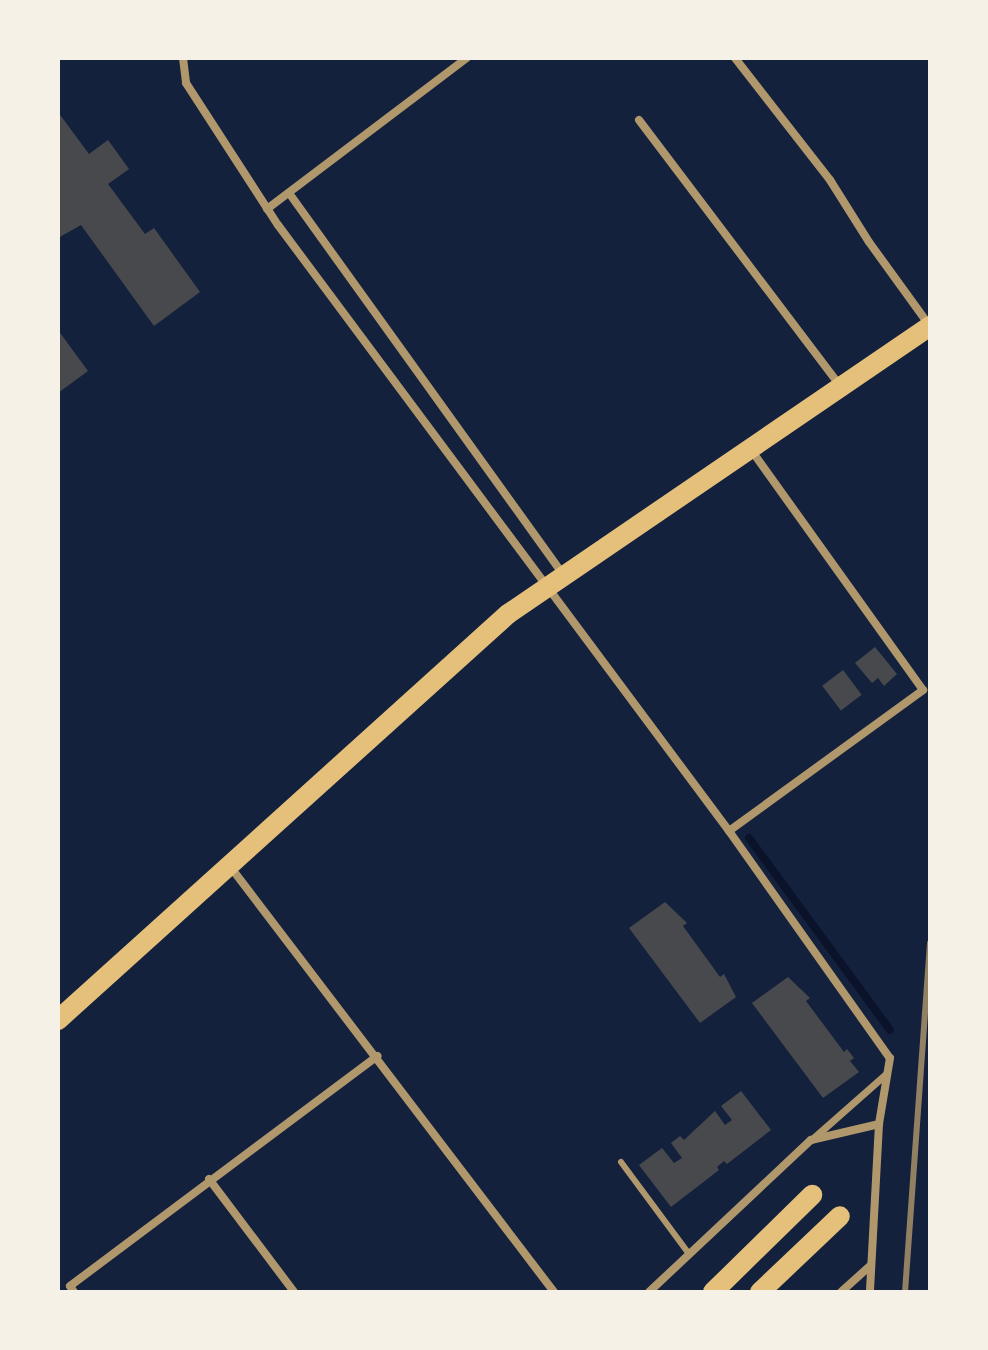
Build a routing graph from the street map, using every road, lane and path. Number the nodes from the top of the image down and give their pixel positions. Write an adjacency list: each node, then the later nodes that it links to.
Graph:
1 (183, 58): 6 (street)
2 (467, 58): 5 (street)
3 (735, 58): 7 (street)
4 (639, 120): 8 (street)
5 (289, 193): 6 (street); 10 (street)
6 (267, 209): 11 (street)
7 (930, 326): 8 (main road)
8 (842, 387): 9 (main road)
9 (751, 450): 10 (main road); 12 (street)
10 (563, 574): 11 (main road)
11 (544, 587): 12 (street); 13 (main road)
12 (729, 831): 16 (street)
13 (228, 865): 14 (main road); 15 (street)
14 (58, 1020)
15 (377, 1056): 20 (street); 27 (street)
16 (887, 1073): 17 (street); 18 (street)
17 (879, 1124): 18 (street); 24 (street)
18 (811, 1140): 23 (street)
19 (621, 1162): 23 (lane)
20 (209, 1179): 25 (street); 26 (street)
21 (812, 1195): 29 (main road)
22 (840, 1216): 30 (main road)
23 (689, 1254): 28 (street)
24 (871, 1265): 31 (street); 32 (street)
25 (74, 1292)
26 (294, 1292)
27 (554, 1292)
28 (649, 1292)
29 (713, 1292)
30 (760, 1292)
31 (841, 1292)
32 (870, 1292)

